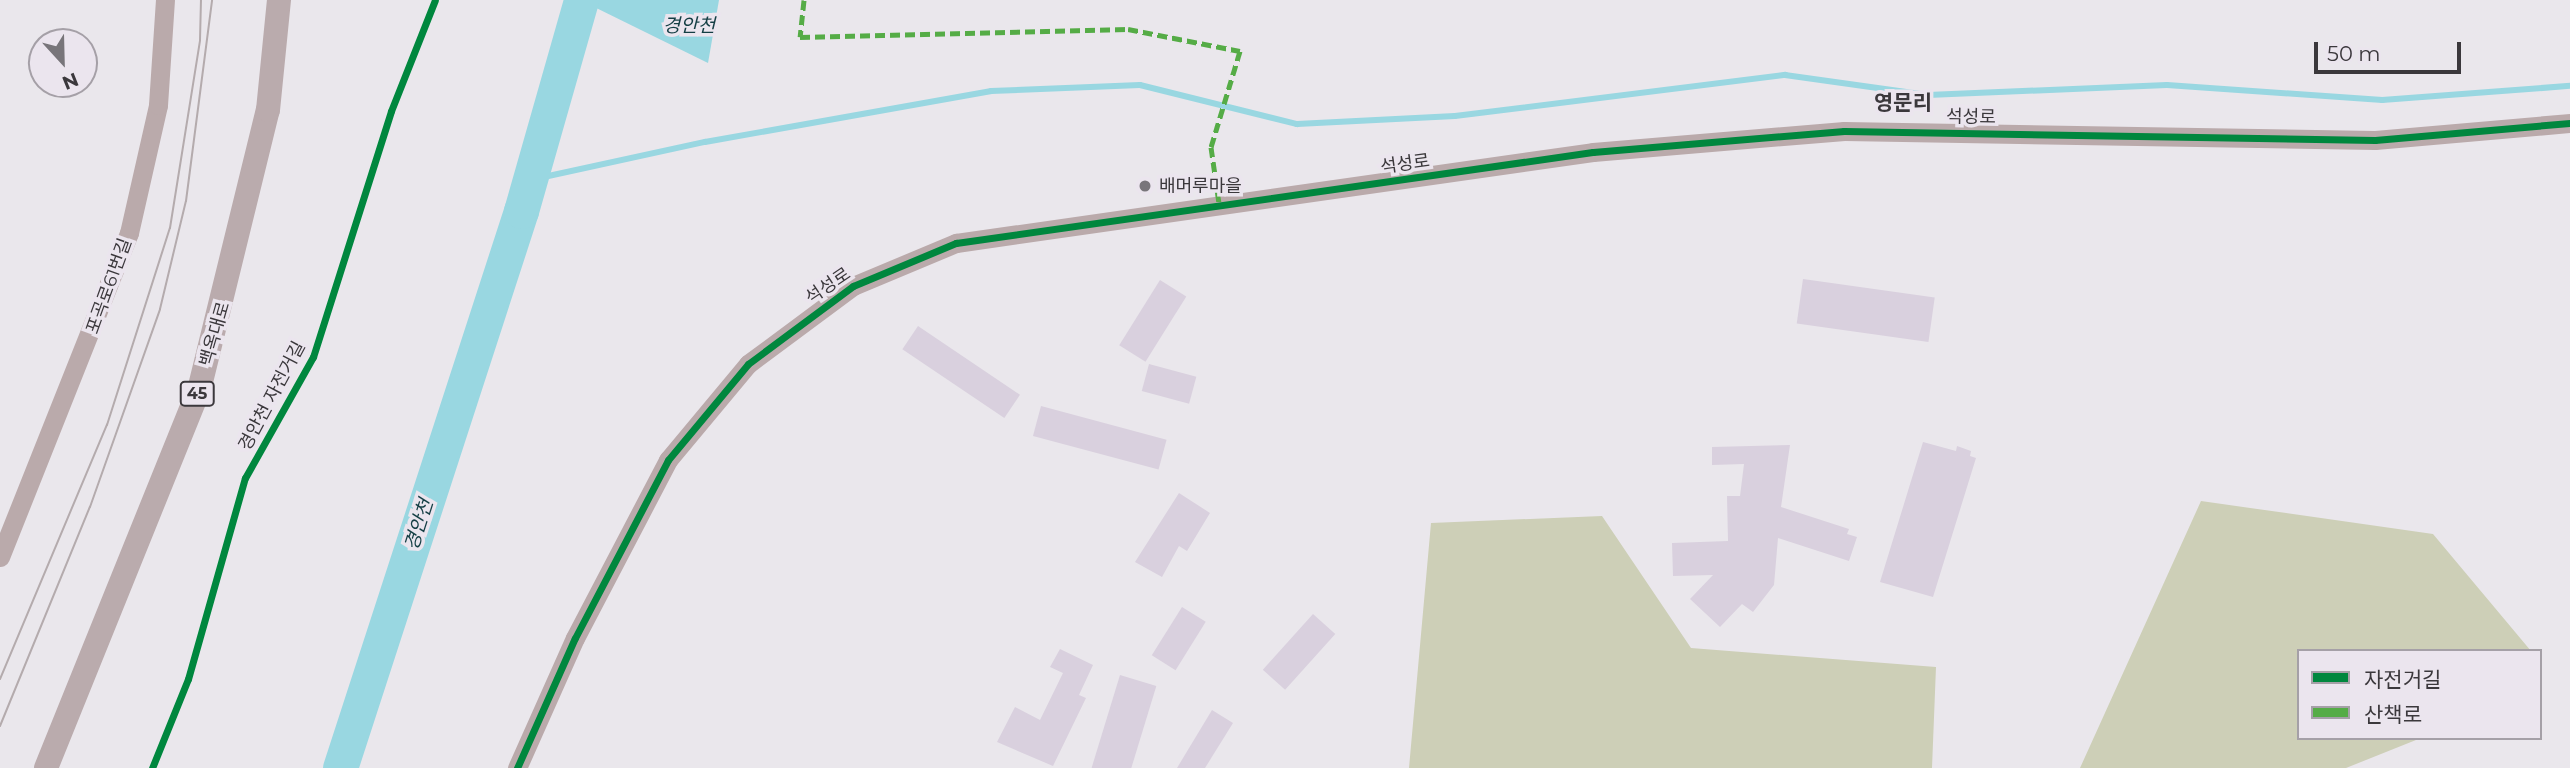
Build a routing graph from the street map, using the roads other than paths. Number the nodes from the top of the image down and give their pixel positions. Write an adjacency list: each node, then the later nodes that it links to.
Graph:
1 (165, 0): 4 (street, 포곡로61번길)
2 (279, 0): 5 (main road, 백옥대로 / 45)
3 (2570, 123): 6 (street, 석성로)
4 (0, 557)
5 (46, 768)
6 (517, 768)

